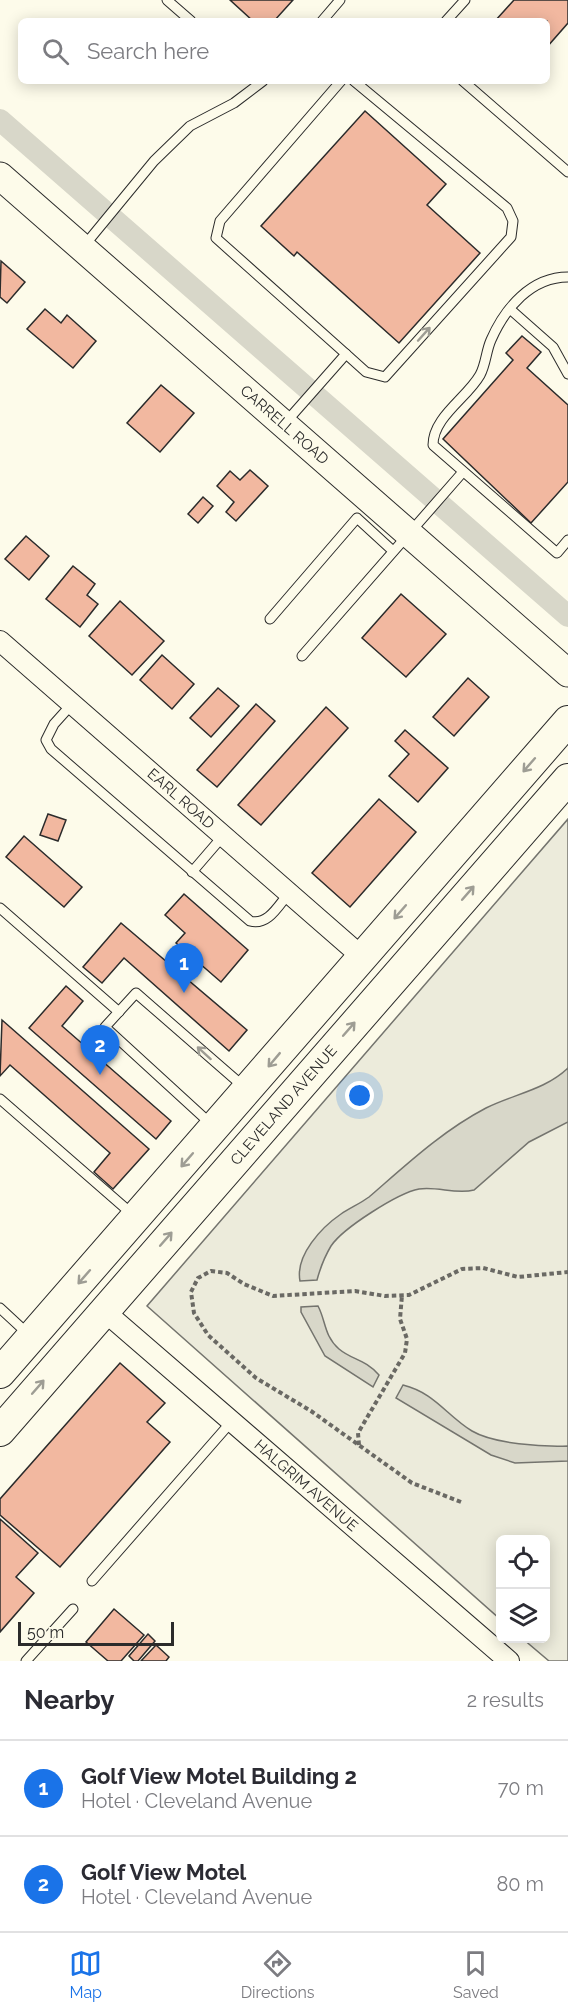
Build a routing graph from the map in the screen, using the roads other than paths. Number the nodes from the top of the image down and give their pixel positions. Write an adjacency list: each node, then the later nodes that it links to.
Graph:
1 (166, 0): 4 (lane)
2 (340, 0): 5 (lane)
3 (465, 0): 6 (lane)
4 (187, 18)
5 (325, 18)
6 (449, 18)
7 (256, 84): 13 (lane)
8 (338, 84): 16 (lane)
9 (358, 84): 16 (lane, one-way to 9)
10 (466, 84): 11 (lane)
11 (568, 172)
12 (0, 176): 13 (street, CARRELL ROAD)
13 (82, 248): 18 (street, CARRELL ROAD)
14 (568, 277): 15 (lane)
15 (510, 309): 17 (lane); 19 (lane)
16 (346, 354): 18 (lane)
17 (568, 374)
18 (290, 418): 21 (street, CARRELL ROAD)
19 (462, 473): 20 (lane); 21 (lane)
20 (568, 540)
21 (400, 542): 22 (lane); 24 (lane); 25 (street, CARRELL ROAD)
22 (270, 619)
23 (0, 641): 26 (street, EARL ROAD)
24 (302, 656)
25 (568, 673)
26 (72, 704): 29 (street, EARL ROAD); 30 (lane)
27 (568, 722): 33 (main road, one-way to 33)
28 (568, 778): 40 (main road, CLEVELAND AVENUE, one-way to 28)
29 (223, 836): 30 (lane); 31 (street, EARL ROAD)
30 (192, 872): 31 (lane)
31 (289, 893): 33 (street, EARL ROAD)
32 (0, 908): 34 (lane)
33 (361, 956): 35 (main road, one-way to 35)
34 (119, 1012): 35 (lane, one-way to 34); 37 (lane)
35 (248, 1091): 37 (main road)
36 (0, 1099): 38 (lane)
37 (215, 1128): 38 (main road, one-way to 38)
38 (136, 1217): 40 (main road); 41 (main road, one-way to 41)
39 (0, 1308): 41 (lane)
40 (104, 1311): 43 (street, HALGRIM AVENUE); 44 (main road, CLEVELAND AVENUE, one-way to 40)
41 (32, 1337): 42 (main road)
42 (0, 1373)
43 (231, 1421): 45 (lane); 48 (street, HALGRIM AVENUE)
44 (0, 1431)
45 (92, 1581)
46 (73, 1609): 47 (lane)
47 (26, 1661)
48 (509, 1661)

